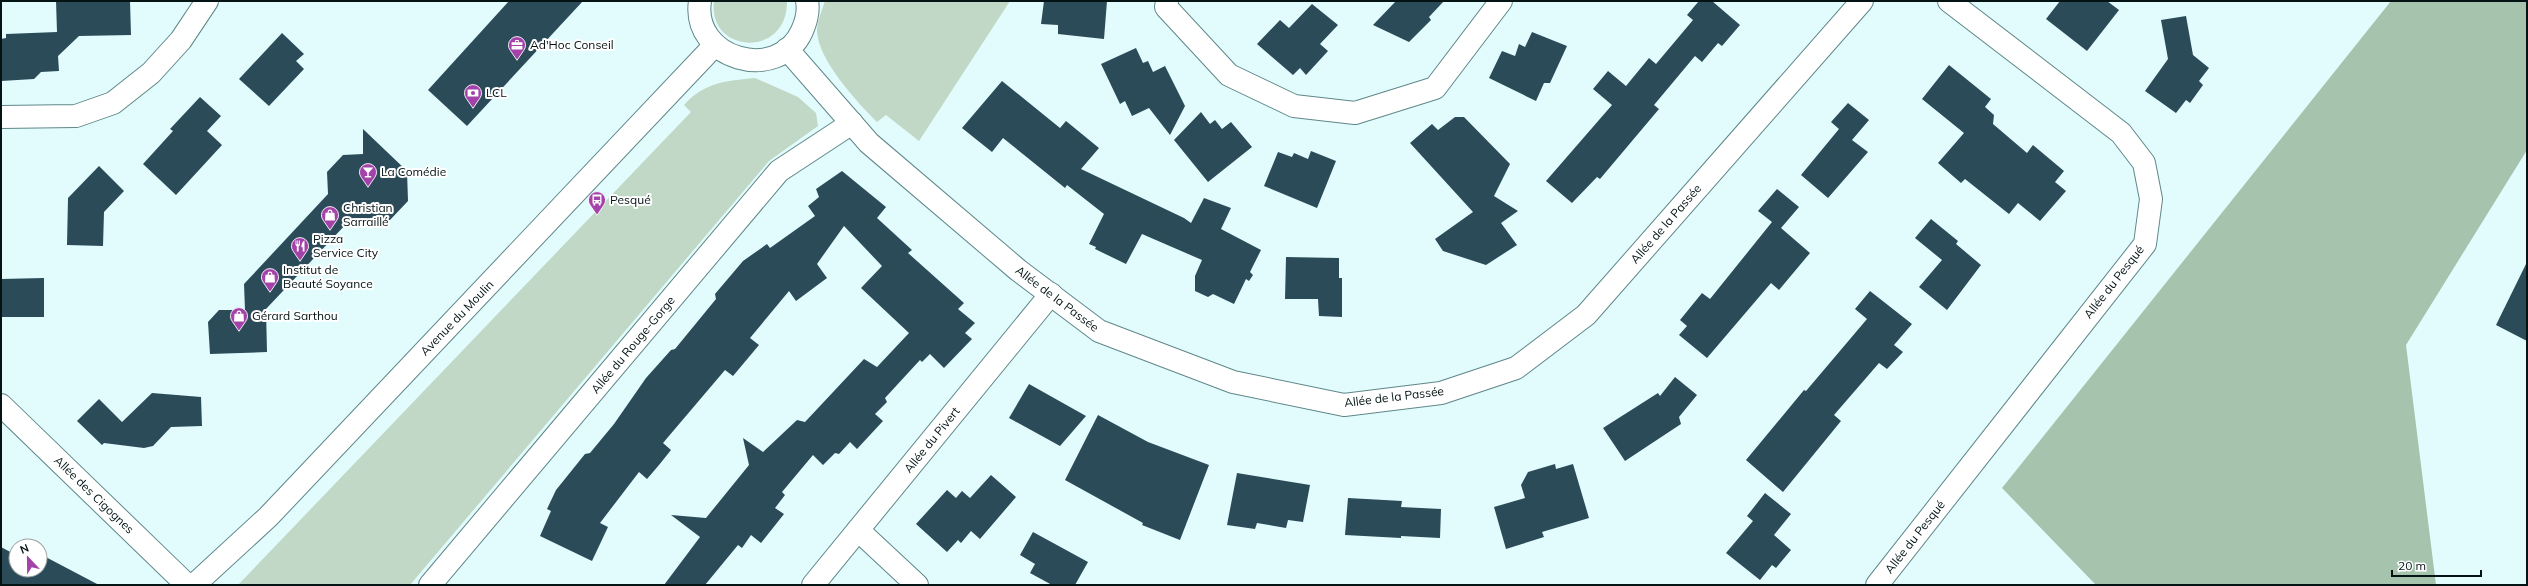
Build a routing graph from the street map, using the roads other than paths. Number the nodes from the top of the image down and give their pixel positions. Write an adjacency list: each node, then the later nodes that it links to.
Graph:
1 (207, 1): 10 (street)
2 (700, 1): 8 (street)
3 (807, 1): 9 (street)
4 (1167, 1): 5 (street)
5 (1501, 1)
6 (1862, 1): 12 (street, Allée de la Passée)
7 (1950, 1): 20 (street, Allée du Pesqué)
8 (715, 45): 9 (street); 16 (street, Avenue du Moulin)
9 (787, 49): 11 (street, Allée de la Passée)
10 (1, 117)
11 (852, 123): 12 (street, Allée de la Passée); 17 (street, Allée du Rouge-Gorge)
12 (1051, 294): 14 (street, Allée du Pivert)
13 (1, 404): 15 (street, Allée des Cigognes)
14 (858, 530): 18 (street, Allée du Pivert); 19 (street)
15 (188, 585)
16 (194, 585)
17 (430, 585)
18 (813, 585)
19 (917, 585)
20 (1877, 585)

